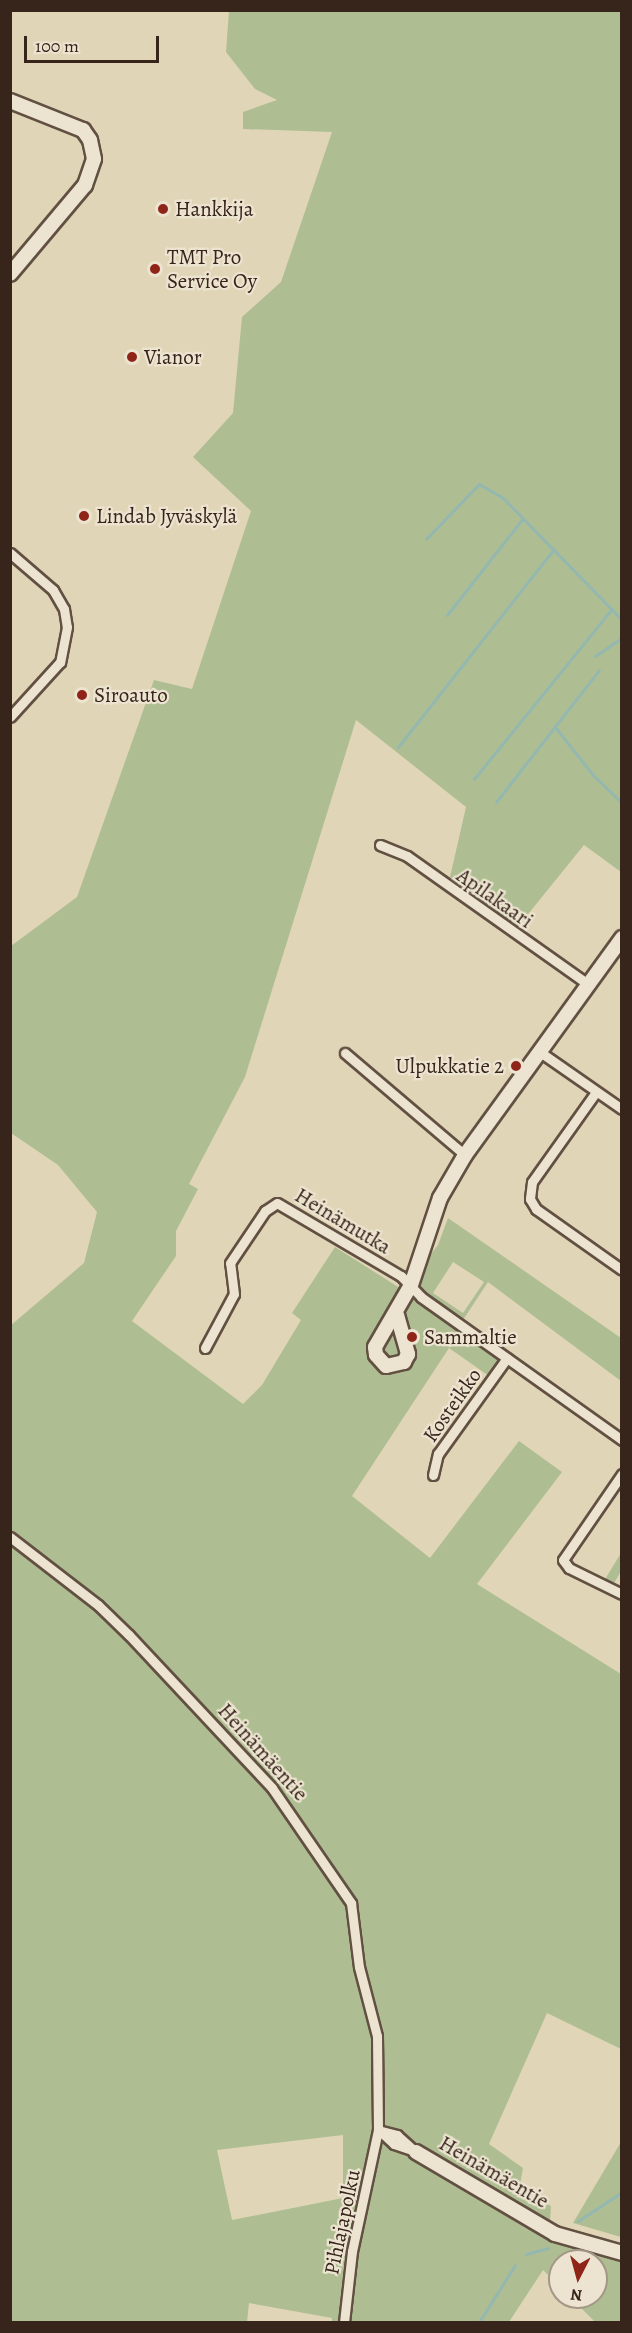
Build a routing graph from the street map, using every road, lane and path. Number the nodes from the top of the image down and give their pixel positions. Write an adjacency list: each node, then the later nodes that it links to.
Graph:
1 (10, 101): 2 (street)
2 (10, 274)
3 (10, 553): 4 (street)
4 (10, 717)
5 (380, 845): 7 (street, Apilakaari)
6 (621, 938): 7 (street)
7 (588, 984): 8 (street)
8 (540, 1052): 10 (street); 12 (street)
9 (345, 1053): 12 (street)
10 (596, 1092): 11 (street); 13 (street)
11 (621, 1109)
12 (465, 1155): 14 (street)
13 (621, 1270)
14 (411, 1285): 15 (street); 16 (street, Heinämutka); 17 (street)
15 (397, 1315)
16 (205, 1348)
17 (507, 1358): 18 (street); 20 (street, Kosteikko)
18 (621, 1440)
19 (621, 1474): 22 (street)
20 (434, 1475)
21 (10, 1537): 23 (street, Heinämäentie)
22 (621, 1594)
23 (378, 2130): 24 (street, Heinämäentie); 26 (street, Pihlajapolku)
24 (416, 2152): 25 (street, Heinämäentie)
25 (621, 2253)
26 (344, 2322)

